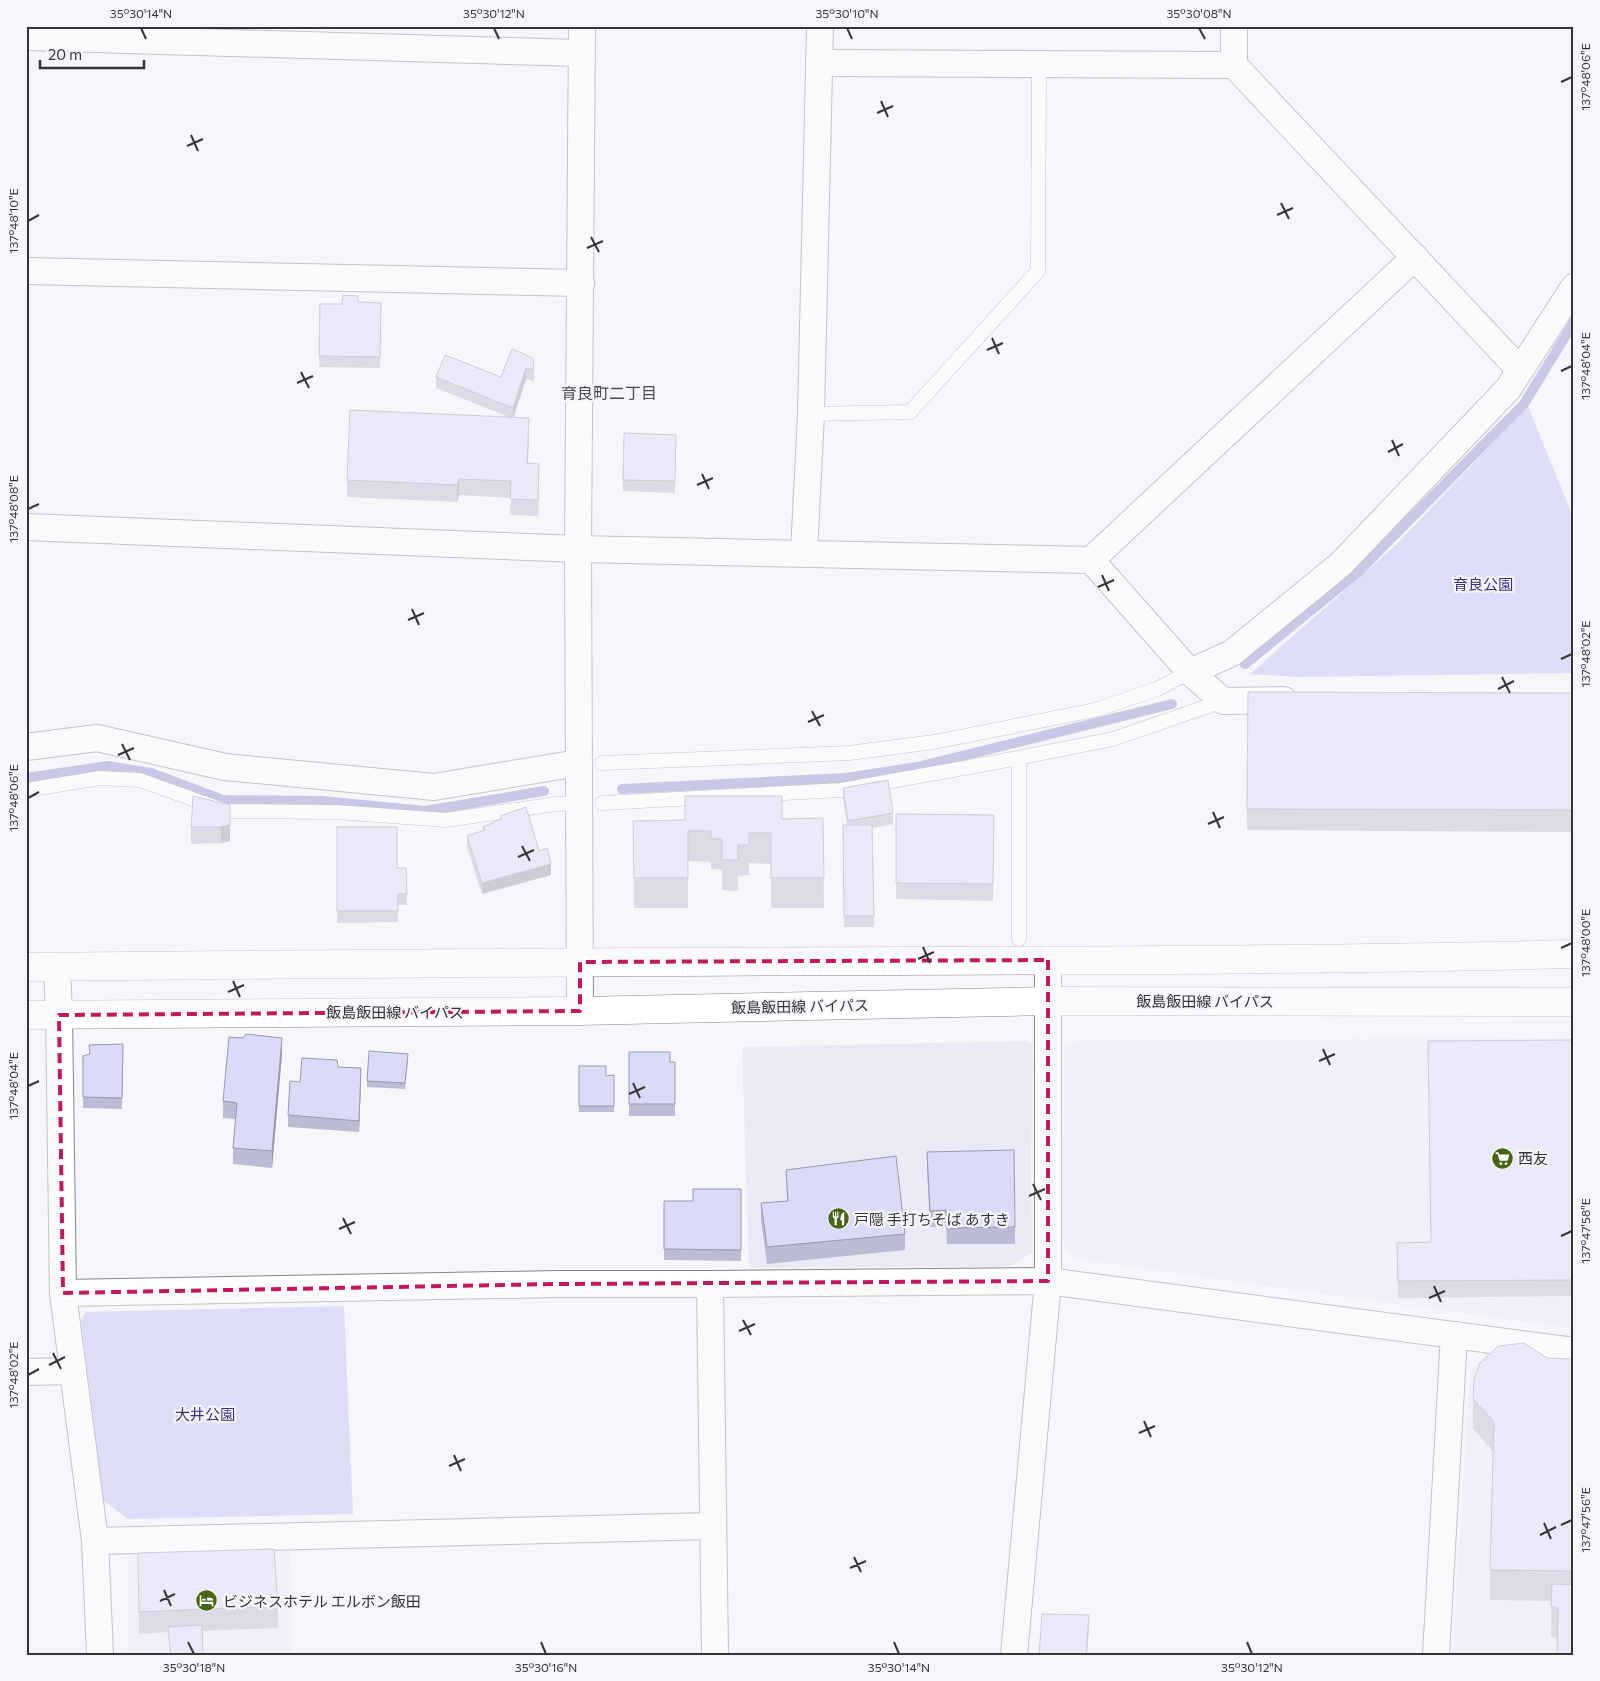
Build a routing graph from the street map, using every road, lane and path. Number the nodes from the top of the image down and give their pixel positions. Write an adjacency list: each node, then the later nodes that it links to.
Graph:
1 (582, 26): 6 (street)
2 (820, 26): 7 (street)
3 (1234, 26): 9 (street)
4 (150, 34): 5 (street); 6 (street)
5 (26, 37)
6 (581, 53): 12 (street)
7 (819, 63): 8 (street); 15 (street)
8 (1040, 64): 9 (street); 15 (lane)
9 (1234, 65): 10 (street)
10 (1414, 257): 14 (street); 19 (street)
11 (26, 271): 12 (street)
12 (581, 283): 17 (street)
13 (1574, 287): 14 (street)
14 (1520, 370): 20 (street)
15 (811, 414): 18 (street)
16 (26, 527): 17 (street)
17 (578, 549): 18 (street); 25 (street)
18 (804, 553): 19 (street)
19 (1091, 560): 20 (street)
20 (1190, 672): 22 (street); 25 (lane)
21 (1310, 700): 22 (street)
22 (1223, 701): 24 (lane)
23 (26, 747): 25 (street)
24 (1019, 758): 27 (lane); 28 (lane)
25 (590, 763): 27 (street)
26 (26, 790): 27 (lane)
27 (590, 803): 31 (street)
28 (1019, 939)
29 (1574, 954): 30 (main road)
30 (1048, 960): 31 (main road); 34 (street)
31 (580, 962): 33 (main road); 36 (street)
32 (26, 967): 33 (main road)
33 (57, 967): 38 (street)
34 (1048, 1001): 35 (main road, 飯島飯田線 バイパス); 36 (main road, 飯島飯田線 バイパス); 39 (street)
35 (1574, 1002)
36 (580, 1011): 38 (main road, 飯島飯田線 バイパス)
37 (26, 1015): 38 (main road, 飯島飯田線 バイパス)
38 (60, 1015): 41 (street)
39 (1048, 1281): 40 (street); 42 (street); 50 (street)
40 (710, 1284): 41 (street); 46 (street)
41 (63, 1293): 44 (street)
42 (1454, 1335): 43 (street); 51 (street)
43 (1574, 1351)
44 (73, 1371): 45 (street); 47 (street)
45 (26, 1372)
46 (713, 1526): 47 (street); 49 (street)
47 (95, 1541): 48 (street)
48 (100, 1655)
49 (715, 1655)
50 (1014, 1655)
51 (1436, 1655)

